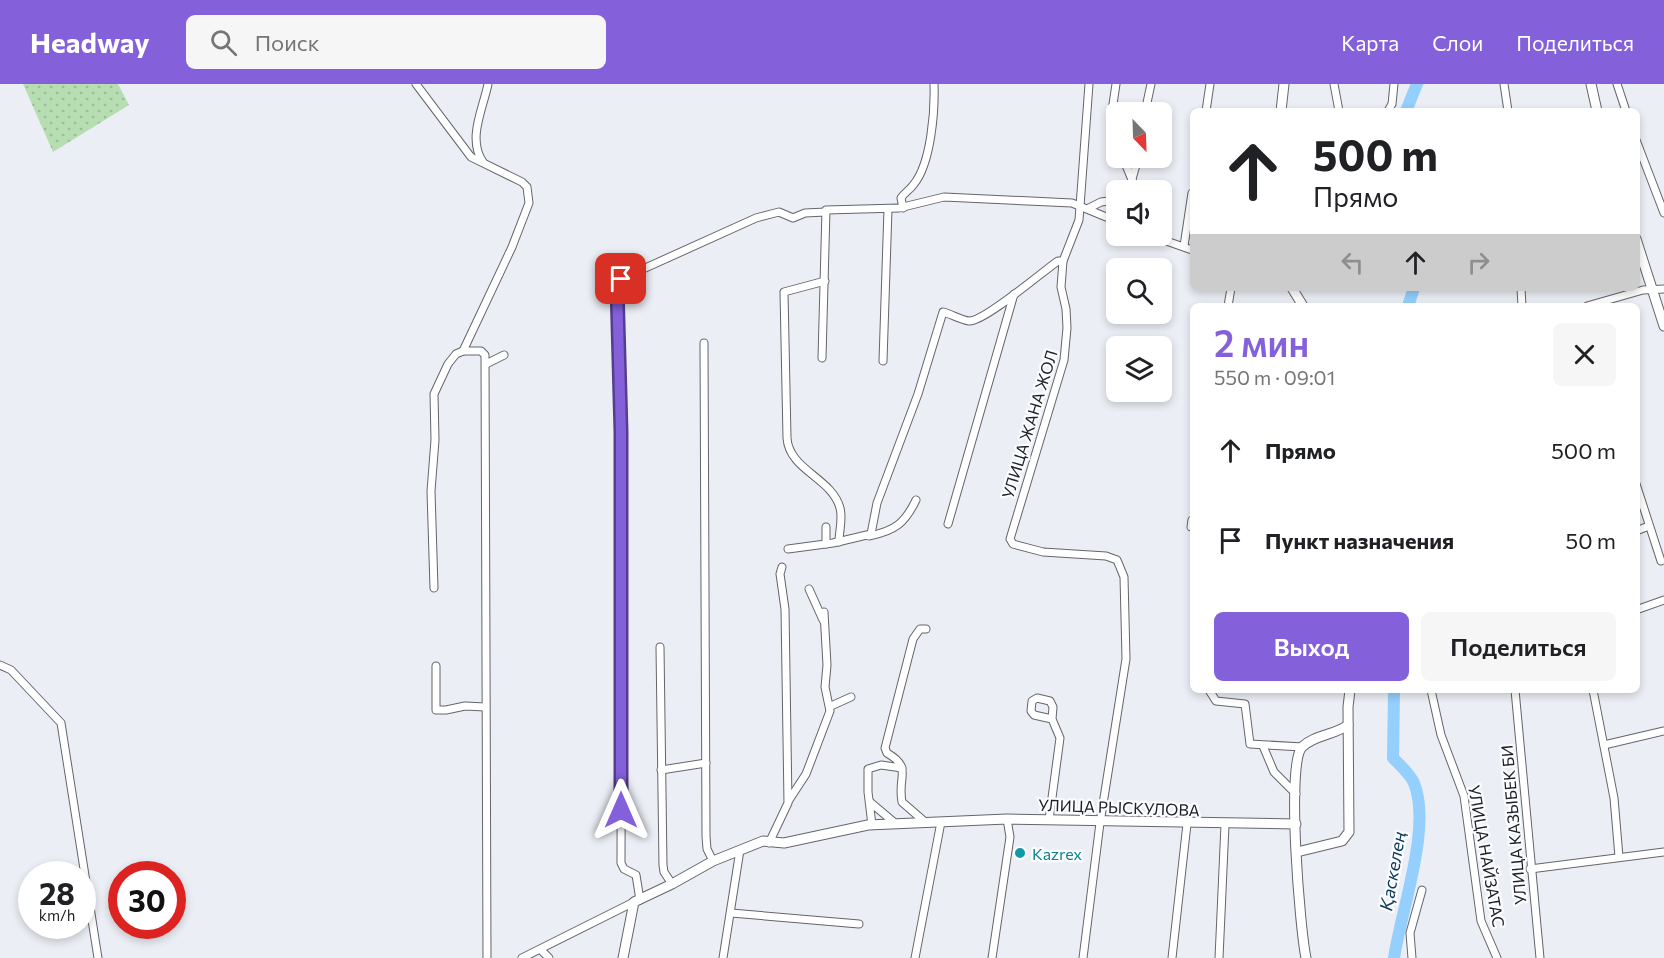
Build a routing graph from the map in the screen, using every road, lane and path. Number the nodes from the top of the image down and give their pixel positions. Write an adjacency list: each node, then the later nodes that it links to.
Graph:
1 (416, 84): 24 (street)
2 (488, 84): 24 (street)
3 (934, 84): 31 (street)
4 (1089, 84): 30 (street)
5 (1116, 84): 14 (street)
6 (1151, 84): 15 (street)
7 (1210, 84): 16 (street)
8 (1284, 84): 17 (street)
9 (1334, 84): 18 (street)
10 (1394, 84): 19 (street)
11 (1504, 84): 20 (street)
12 (1591, 84): 21 (street)
13 (1617, 84): 22 (street)
14 (1113, 102)
15 (1147, 102)
16 (1206, 108)
17 (1281, 108)
18 (1338, 108)
19 (1390, 108)
20 (1508, 108)
21 (1596, 108)
22 (1625, 108)
23 (1640, 150): 34 (street)
24 (484, 163): 48 (street)
25 (1128, 168): 27 (street)
26 (1135, 168): 27 (street)
27 (1132, 180)
28 (1106, 201): 30 (street)
29 (1190, 206): 37 (street)
30 (1085, 207): 31 (street); 35 (street); 40 (street)
31 (903, 208): 32 (street)
32 (888, 209): 33 (street); 51 (street)
33 (826, 212): 41 (street); 114 (street)
34 (1664, 213)
35 (1106, 216)
36 (1172, 242): 37 (street)
37 (1184, 246): 38 (street)
38 (1190, 249)
39 (1640, 251): 43 (street)
40 (1063, 261): 44 (street); 98 (street, УЛИЦА ЖАНА ЖОЛ)
41 (825, 281): 50 (street); 60 (street)
42 (1664, 289): 43 (street)
43 (1653, 290): 45 (street); 46 (street)
44 (1014, 294): 55 (street); 59 (street)
45 (1599, 303)
46 (1664, 326)
47 (704, 343): 89 (street)
48 (463, 351): 52 (street); 65 (street)
49 (504, 355): 52 (street)
50 (822, 358)
51 (883, 361)
52 (486, 364): 82 (street)
53 (1640, 497): 56 (street)
54 (916, 500): 59 (street)
55 (948, 524)
56 (1649, 526): 58 (street); 63 (street)
57 (826, 527): 61 (street)
58 (1640, 529)
59 (869, 536): 60 (street)
60 (839, 542): 61 (street)
61 (826, 544): 62 (street)
62 (788, 549)
63 (1661, 561)
64 (782, 567): 94 (street)
65 (434, 588)
66 (809, 589): 70 (street)
67 (1664, 600): 68 (street)
68 (1640, 609)
69 (824, 612): 70 (street)
70 (826, 625): 81 (street)
71 (926, 629): 90 (street)
72 (660, 647): 91 (street)
73 (0, 665): 118 (street)
74 (436, 666): 82 (street)
75 (1211, 693): 87 (street)
76 (1350, 693): 84 (street)
77 (1432, 693): 131 (street, УЛИЦА НАЙЗАТАС)
78 (1515, 693): 111 (street, УЛИЦА КАЗЫБЕК БИ)
79 (1594, 693): 86 (street)
80 (851, 697): 81 (street)
81 (832, 703): 94 (street)
82 (485, 707): 119 (street)
83 (1052, 719): 96 (street)
84 (1348, 725): 88 (street); 107 (street)
85 (1664, 731): 86 (street)
86 (1604, 745): 109 (street)
87 (1263, 746): 88 (street); 92 (street)
88 (1303, 747): 92 (street)
89 (706, 763): 91 (street); 110 (street)
90 (902, 768): 93 (street); 100 (street)
91 (661, 770): 112 (street)
92 (1296, 794): 104 (street)
93 (870, 802): 99 (street); 102 (street)
94 (788, 803): 105 (street)
95 (1007, 819): 96 (street, УЛИЦА РЫСКУЛОВА); 97 (street, УЛИЦА РЫСКУЛОВА); 125 (street)
96 (1049, 820): 98 (street, УЛИЦА РЫСКУЛОВА)
97 (941, 822): 100 (street, УЛИЦА РЫСКУЛОВА); 124 (street)
98 (1100, 823): 101 (street, УЛИЦА РЫСКУЛОВА); 126 (street, УЛИЦА ЖАНА ЖОЛ)
99 (896, 824): 100 (street, УЛИЦА РЫСКУЛОВА); 102 (street, УЛИЦА РЫСКУЛОВА)
100 (927, 824)
101 (1187, 824): 103 (street, УЛИЦА РЫСКУЛОВА); 127 (street)
102 (872, 825): 105 (street, УЛИЦА РЫСКУЛОВА)
103 (1225, 825): 104 (street, УЛИЦА РЫСКУЛОВА); 128 (street)
104 (1296, 825): 107 (street)
105 (769, 843): 106 (street, УЛИЦА РЫСКУЛОВА)
106 (741, 850): 110 (street, УЛИЦА РЫСКУЛОВА); 115 (street)
107 (1297, 852): 129 (street)
108 (1664, 852): 109 (street)
109 (1619, 857): 111 (street)
110 (713, 861): 112 (street, УЛИЦА РЫСКУЛОВА)
111 (1530, 869): 132 (street, УЛИЦА КАЗЫБЕК БИ)
112 (672, 885): 114 (street, УЛИЦА РЫСКУЛОВА)
113 (1422, 890): 130 (street)
114 (637, 901): 117 (street); 122 (street)
115 (731, 913): 116 (street); 123 (street)
116 (860, 924)
117 (541, 950): 120 (street); 121 (street)
118 (98, 958)
119 (487, 958)
120 (522, 958)
121 (549, 958)
122 (623, 958)
123 (723, 958)
124 (915, 958)
125 (992, 958)
126 (1083, 958)
127 (1172, 958)
128 (1219, 958)
129 (1305, 958)
130 (1412, 958)
131 (1497, 958)
132 (1540, 958)

